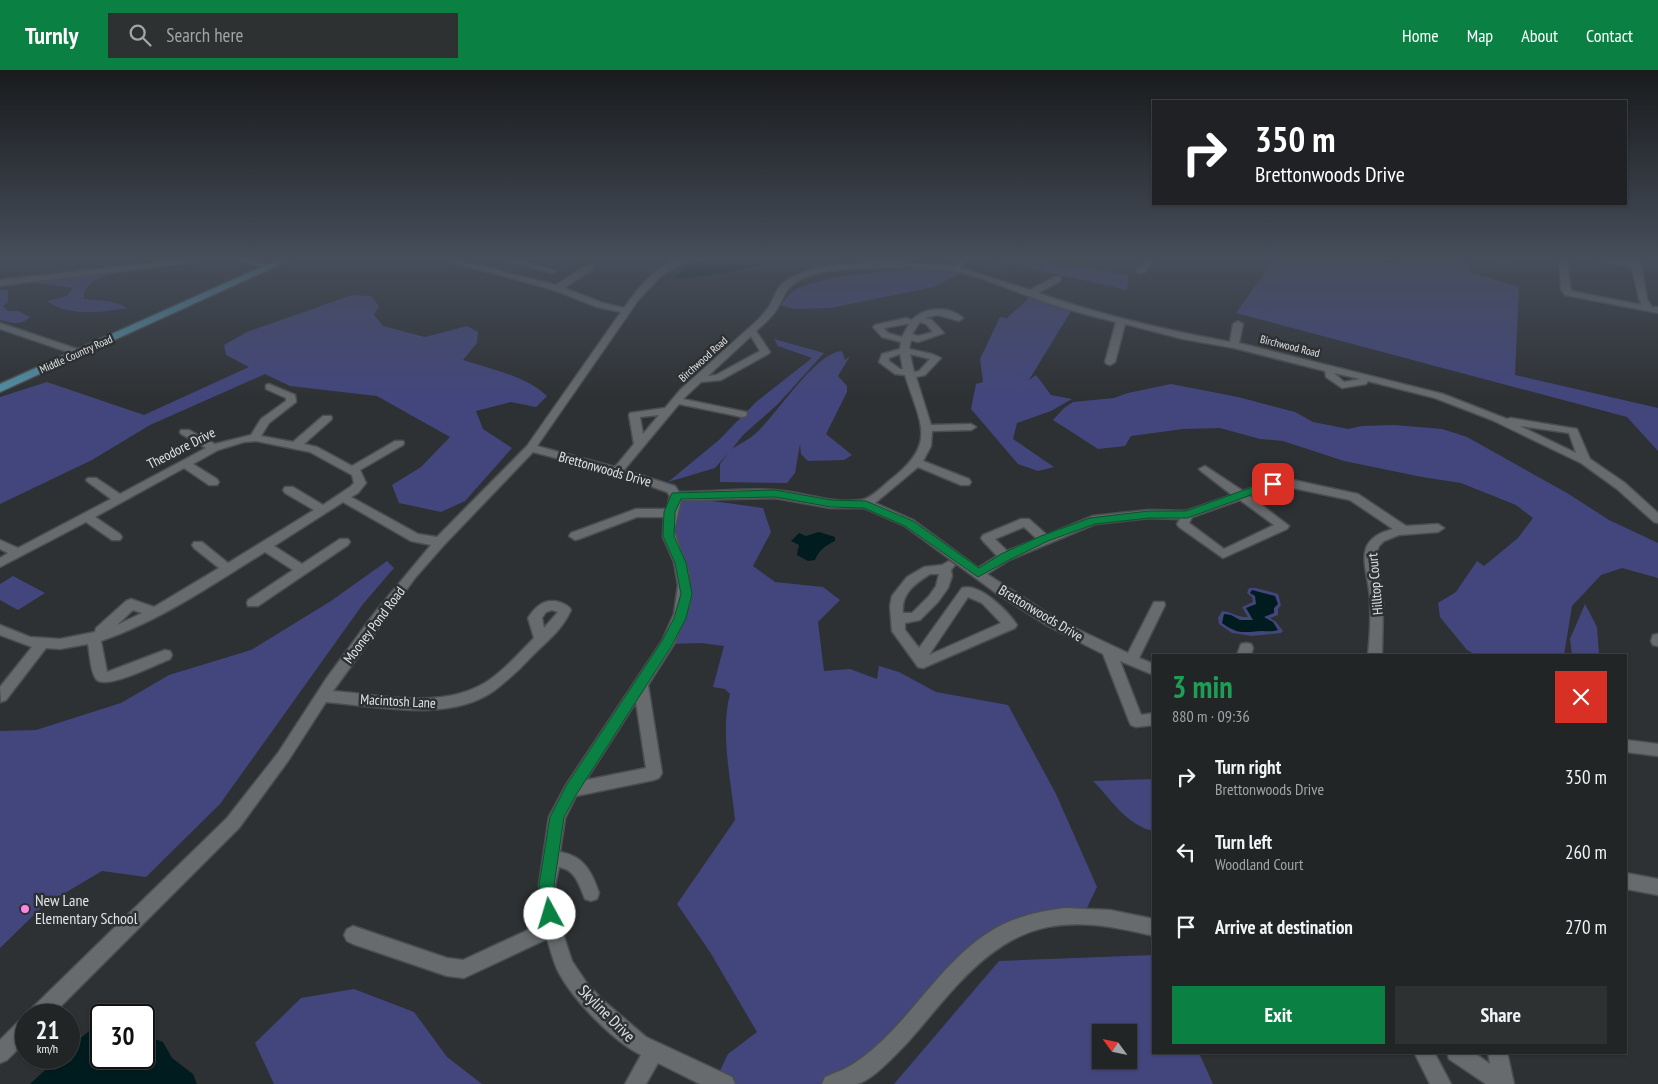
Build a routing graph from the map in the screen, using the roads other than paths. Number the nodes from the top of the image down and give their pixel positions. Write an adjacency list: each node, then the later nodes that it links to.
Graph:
1 (184, 305): 18 (main road, Middle Country Road)
2 (604, 305): 8 (street)
3 (631, 305): 8 (street, Mooney Pond Road)
4 (774, 305): 14 (street, Birchwood Road)
5 (1062, 305): 11 (street, Birchwood Road)
6 (1632, 305): 7 (street)
7 (1653, 309)
8 (627, 310): 39 (street, Mooney Pond Road)
9 (960, 318): 10 (street)
10 (916, 321): 15 (street); 15 (street); 15 (street)
11 (1121, 321): 16 (street, Birchwood Road); 19 (street)
12 (1238, 324): 16 (street)
13 (0, 326): 18 (street)
14 (752, 331): 23 (street, Birchwood Road); 23 (street)
15 (906, 338): 17 (street)
16 (1234, 345): 20 (street, Birchwood Road)
17 (904, 351): 21 (street); 21 (street); 21 (street)
18 (80, 353): 24 (main road, Middle Country Road)
19 (1110, 362)
20 (1330, 369): 22 (street, Birchwood Road); 22 (street)
21 (909, 373): 32 (street)
22 (1366, 378): 30 (street, Birchwood Road)
23 (699, 379): 26 (street, Birchwood Road)
24 (0, 388)
25 (269, 388): 34 (street)
26 (677, 400): 27 (street, Birchwood Road); 28 (street)
27 (669, 411): 36 (street, Birchwood Road); 36 (street)
28 (742, 414)
29 (327, 418): 37 (street)
30 (1496, 418): 40 (street, Birchwood Road); 40 (street)
31 (971, 427): 32 (street)
32 (927, 428): 41 (street)
33 (185, 432): 38 (street)
34 (254, 438): 37 (street, Theodore Drive); 38 (street, Theodore Drive)
35 (400, 443): 44 (street)
36 (640, 445): 45 (street, Birchwood Road)
37 (295, 446): 44 (street, Theodore Drive)
38 (214, 448): 42 (street, Theodore Drive)
39 (531, 448): 45 (street, Brettonwoods Drive); 67 (street, Mooney Pond Road)
40 (1585, 461): 55 (street, Birchwood Road)
41 (916, 462): 48 (street); 54 (street)
42 (185, 464): 47 (street); 53 (street, Theodore Drive)
43 (1205, 469): 50 (street)
44 (353, 470): 52 (street)
45 (617, 471): 51 (street, Brettonwoods Drive)
46 (92, 480): 53 (street)
47 (213, 482)
48 (965, 482)
49 (289, 490): 56 (street)
50 (1243, 495): 58 (street); 58 (street); 62 (street)
51 (676, 496): 54 (street, Brettonwoods Drive); 57 (street)
52 (342, 498): 56 (street); 67 (street)
53 (119, 499): 59 (street, Theodore Drive)
54 (866, 504): 73 (street, Brettonwoods Drive)
55 (1652, 507): 60 (street, Birchwood Road)
56 (322, 510): 70 (street)
57 (670, 512): 63 (street); 94 (street, Skyline Drive)
58 (1187, 515): 65 (street)
59 (86, 516): 64 (street); 71 (street, Theodore Drive)
60 (1658, 519)
61 (1438, 528): 62 (street)
62 (1402, 529): 89 (street, Hilltop Court)
63 (575, 536)
64 (116, 538)
65 (1045, 539): 72 (street); 72 (street)
66 (344, 542): 77 (street)
67 (440, 542): 96 (street, Mooney Pond Road)
68 (0, 544): 71 (street)
69 (198, 545): 75 (street)
70 (265, 546): 75 (street); 77 (street)
71 (18, 553): 74 (street, Theodore Drive)
72 (1005, 557): 78 (street)
73 (957, 558): 76 (street); 78 (street, Brettonwoods Drive)
74 (0, 563)
75 (228, 569): 85 (street)
76 (944, 569): 83 (street); 83 (street)
77 (302, 570): 81 (street)
78 (978, 573): 79 (street, Brettonwoods Drive)
79 (1000, 590): 80 (street); 88 (street, Brettonwoods Drive)
80 (987, 600): 91 (street); 91 (street)
81 (253, 603)
82 (1160, 605): 92 (street)
83 (896, 619): 91 (street)
84 (0, 630): 87 (street)
85 (95, 637): 87 (street); 90 (street)
86 (541, 640): 96 (street, Macintosh Lane)
87 (42, 644): 95 (street)
88 (1109, 651): 92 (street, Brettonwoods Drive); 97 (street)
89 (1375, 654)
90 (165, 655)
91 (919, 658)
92 (1131, 661): 93 (street, Brettonwoods Drive)
93 (1152, 669)
94 (641, 685): 100 (street, Skyline Drive); 100 (street)
95 (1, 696)
96 (323, 696): 108 (street, Mooney Pond Road)
97 (1152, 719)
98 (1627, 746): 99 (street)
99 (1658, 750)
100 (571, 790): 101 (street, Skyline Drive)
101 (550, 859): 104 (street); 106 (street, Skyline Drive)
102 (1627, 881): 103 (street)
103 (1658, 887)
104 (591, 892)
105 (1152, 927): 115 (street)
106 (552, 928): 107 (street); 110 (street, Skyline Drive)
107 (353, 935)
108 (50, 1004)
109 (15, 1039): 111 (street)
110 (654, 1052): 116 (street); 117 (street, Skyline Drive)
111 (0, 1053)
112 (1424, 1054): 118 (street)
113 (1459, 1054): 119 (street)
114 (1497, 1054): 119 (street)
115 (840, 1083)
116 (635, 1084)
117 (724, 1084)
118 (1441, 1084)
119 (1504, 1084)

